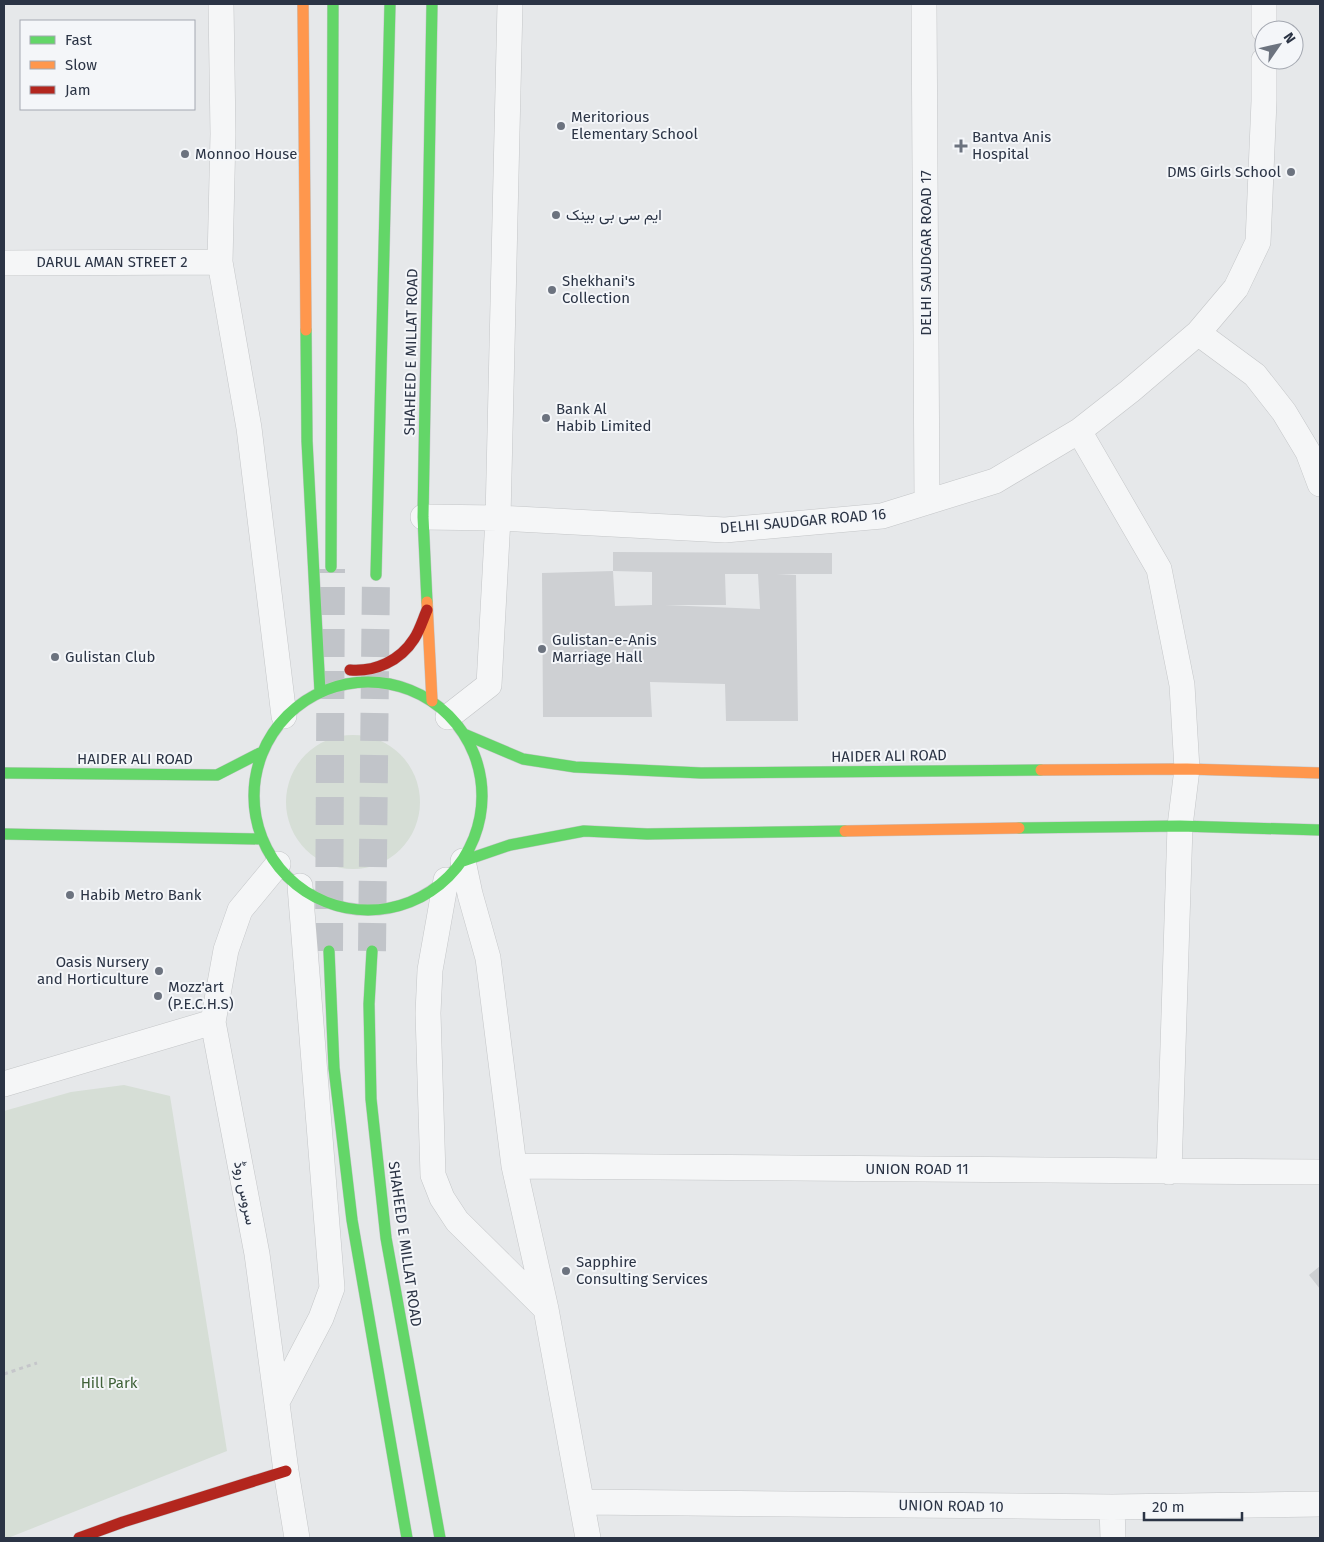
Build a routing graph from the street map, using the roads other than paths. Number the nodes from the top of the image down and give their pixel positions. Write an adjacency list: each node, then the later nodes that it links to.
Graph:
1 (221, 4): 11 (street)
2 (303, 4): 22 (main road)
3 (333, 4): 19 (main road)
4 (390, 4): 20 (main road, SHAHEED E MILLAT ROAD)
5 (432, 4): 17 (main road, SHAHEED E MILLAT ROAD)
6 (510, 4): 18 (street)
7 (924, 4): 16 (street, DELHI SAUDGAR ROAD 17)
8 (1264, 4): 9 (street)
9 (1264, 20)
10 (1264, 70): 13 (street, DELHI SAUDGAR ROAD 16)
11 (220, 262): 12 (street, DARUL AMAN STREET 2); 24 (street)
12 (4, 263)
13 (1198, 333): 14 (street, DELHI SAUDGAR ROAD 16); 15 (street)
14 (1079, 431): 16 (street, DELHI SAUDGAR ROAD 16); 27 (street)
15 (1320, 484)
16 (927, 502): 18 (street, DELHI SAUDGAR ROAD 16)
17 (423, 517): 18 (street, DELHI SAUDGAR ROAD 16); 21 (main road, SHAHEED E MILLAT ROAD)
18 (498, 518): 25 (street)
19 (331, 569)
20 (376, 575)
21 (428, 609): 22 (main road); 25 (main road, SHAHEED E MILLAT ROAD)
22 (317, 646): 23 (main road)
23 (320, 692): 24 (main road, HAIDER ALI ROAD); 25 (main road, HAIDER ALI ROAD)
24 (284, 716): 26 (main road)
25 (448, 717): 27 (main road, HAIDER ALI ROAD); 35 (main road)
26 (260, 753): 29 (main road, HAIDER ALI ROAD); 33 (main road)
27 (1187, 768): 28 (main road, HAIDER ALI ROAD); 30 (street)
28 (1320, 772)
29 (4, 773)
30 (1180, 826): 31 (main road); 35 (main road); 42 (street)
31 (1320, 830)
32 (4, 834): 33 (main road)
33 (261, 840): 34 (main road)
34 (278, 864): 36 (main road); 39 (street, سروس روڈ)
35 (454, 871): 36 (main road); 41 (street); 44 (street)
36 (300, 886): 45 (street)
37 (329, 951): 52 (main road)
38 (372, 951): 53 (main road, SHAHEED E MILLAT ROAD)
39 (213, 1022): 40 (street); 45 (street, سروس روڈ)
40 (4, 1084)
41 (514, 1166): 42 (street, UNION ROAD 11); 44 (street)
42 (1169, 1172): 43 (street, UNION ROAD 11)
43 (1320, 1172)
44 (546, 1309): 47 (street)
45 (277, 1402): 46 (street, سروس روڈ)
46 (286, 1471): 50 (main road); 51 (street, سروس روڈ)
47 (582, 1502): 49 (street, UNION ROAD 10); 54 (street)
48 (1320, 1504): 49 (street, UNION ROAD 10)
49 (1112, 1507): 55 (street)
50 (79, 1538)
51 (297, 1538)
52 (407, 1538)
53 (440, 1538)
54 (588, 1538)
55 (1113, 1538)

